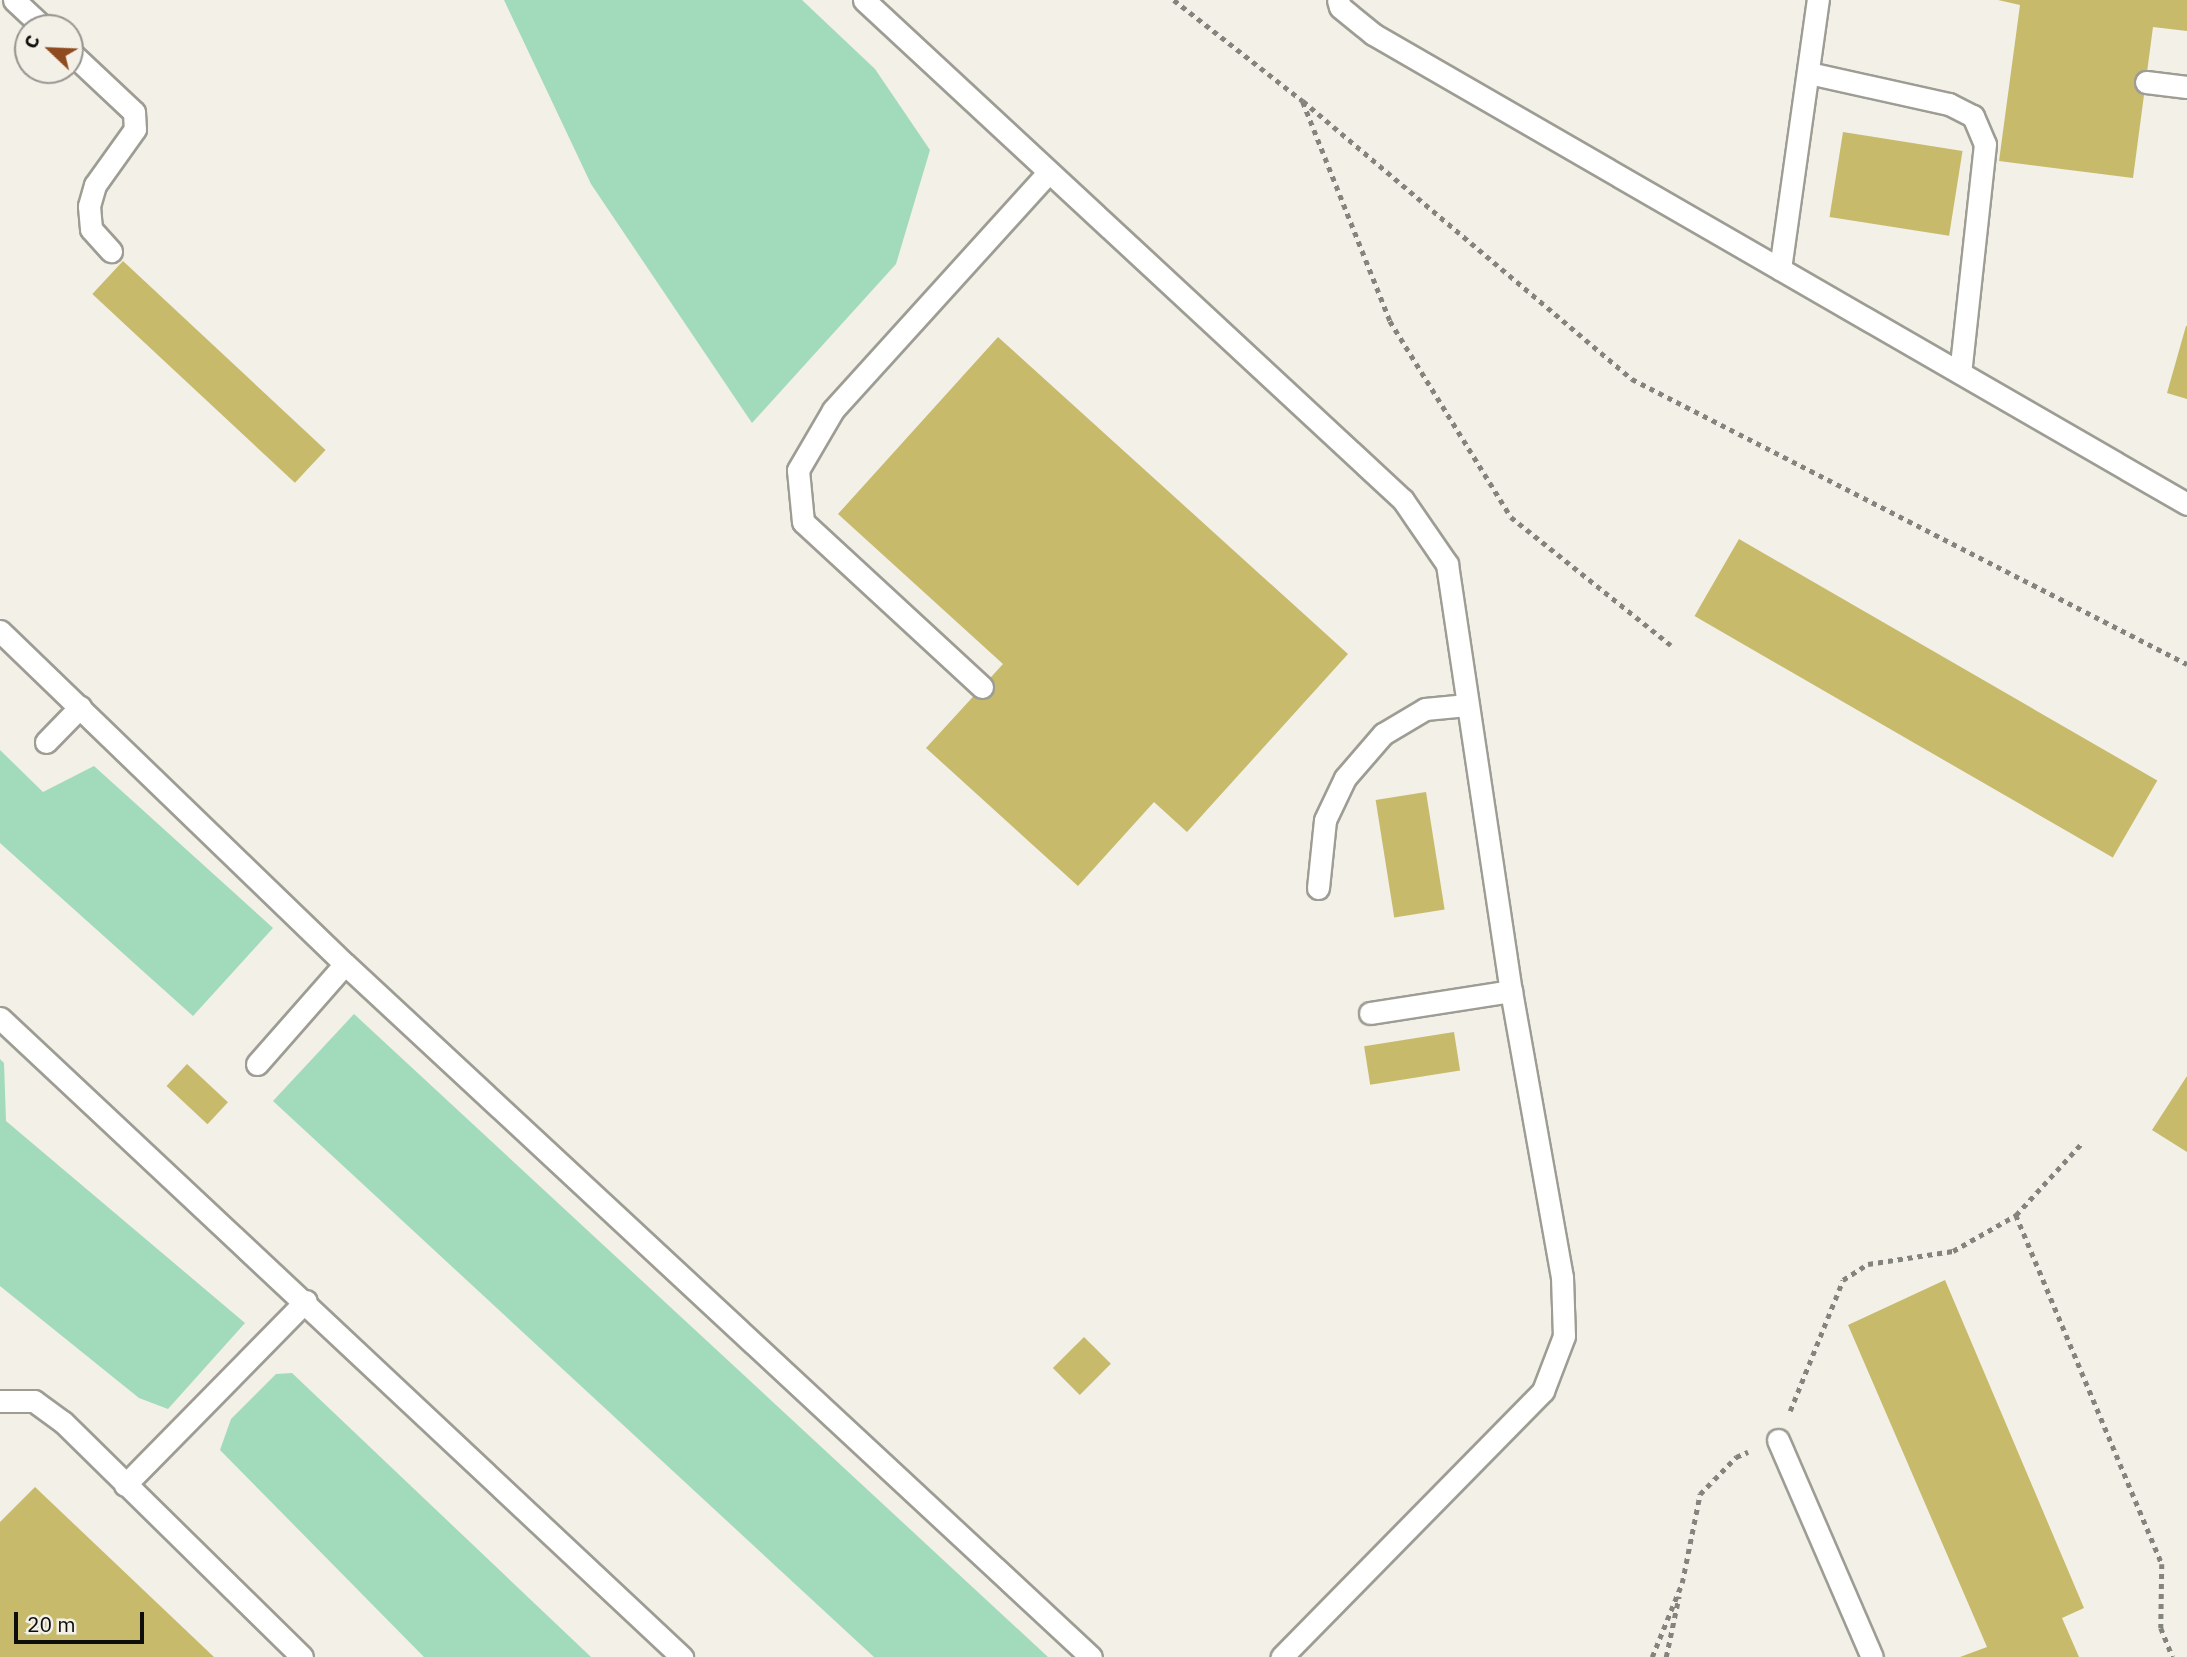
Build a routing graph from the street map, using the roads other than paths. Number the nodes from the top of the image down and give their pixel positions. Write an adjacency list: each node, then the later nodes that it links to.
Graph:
1 (13, 0): 5 (lane)
2 (864, 0): 10 (lane)
3 (1338, 0): 12 (lane)
4 (1818, 0): 7 (lane)
5 (28, 14)
6 (84, 65): 11 (lane)
7 (1809, 73): 12 (lane); 13 (lane)
8 (2146, 82): 9 (lane)
9 (2187, 87)
10 (1049, 172): 16 (lane); 17 (lane)
11 (111, 251)
12 (1780, 269): 13 (lane)
13 (1960, 373): 14 (lane)
14 (2187, 503)
15 (0, 631): 18 (lane)
16 (982, 687)
17 (1467, 705): 20 (lane); 22 (lane)
18 (79, 707): 19 (lane); 21 (lane)
19 (46, 742)
20 (1318, 888)
21 (345, 964): 25 (lane); 32 (lane)
22 (1511, 991): 23 (lane); 33 (lane)
23 (1370, 1013)
24 (0, 1018): 26 (lane)
25 (257, 1065)
26 (306, 1301): 29 (lane); 31 (lane)
27 (0, 1401): 29 (lane)
28 (1778, 1440): 34 (lane)
29 (125, 1485): 30 (lane)
30 (302, 1657)
31 (682, 1657)
32 (1091, 1657)
33 (1282, 1657)
34 (1872, 1657)

